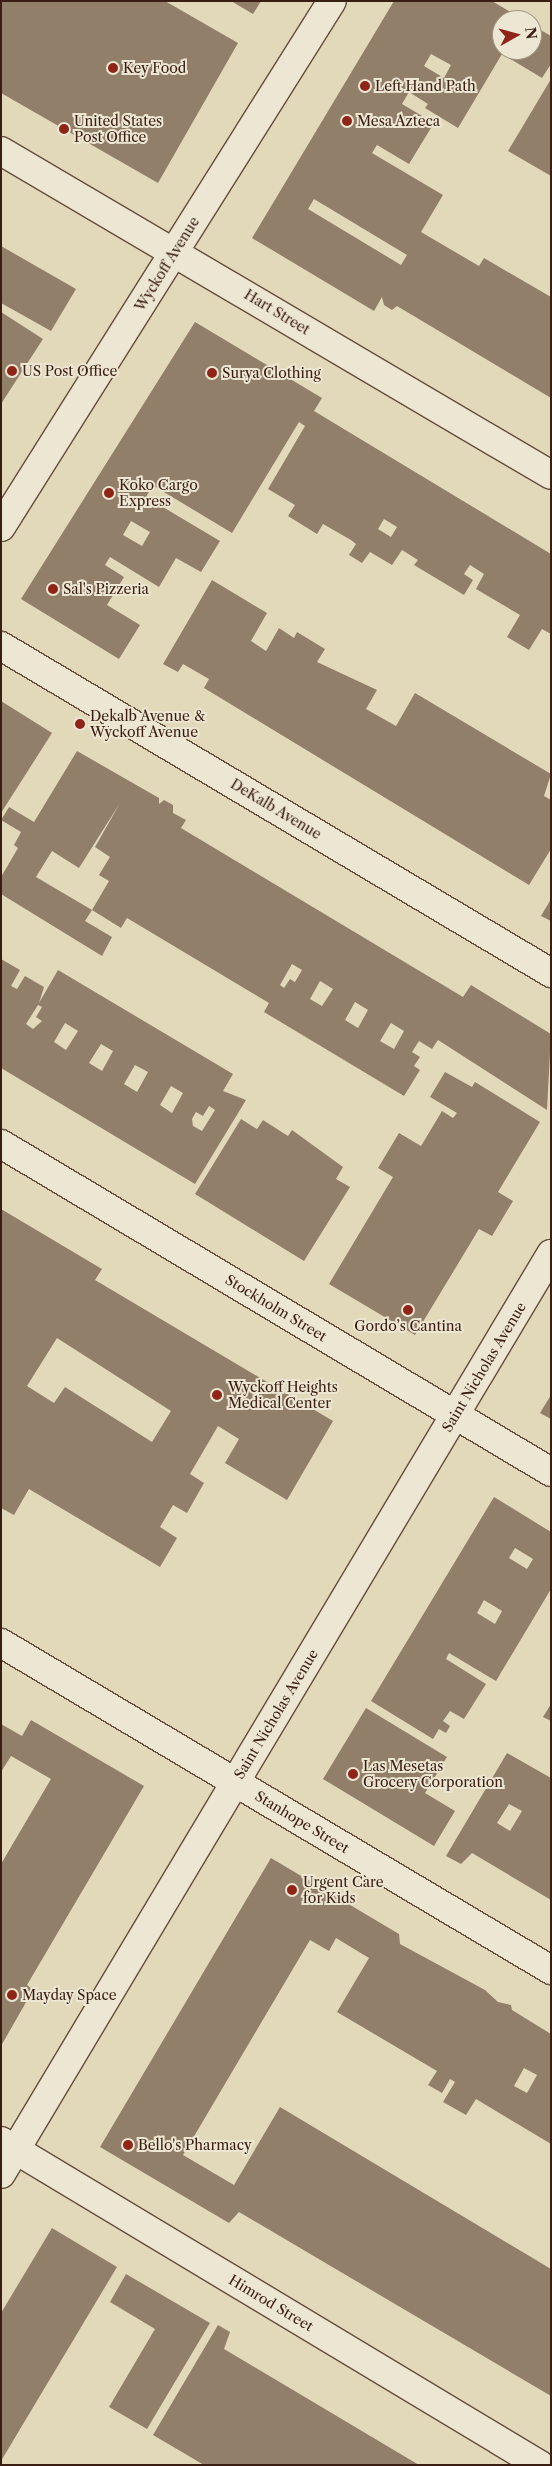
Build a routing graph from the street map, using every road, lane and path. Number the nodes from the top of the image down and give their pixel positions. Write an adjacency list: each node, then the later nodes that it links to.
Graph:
1 (332, 1): 3 (street, Wyckoff Avenue)
2 (1, 151): 3 (street, Hart Street)
3 (175, 251): 4 (street, Hart Street); 5 (street, Wyckoff Avenue)
4 (551, 475)
5 (1, 527)
6 (1, 646): 7 (street, DeKalb Avenue)
7 (551, 973)
8 (1, 1144): 10 (street, Stockholm Street)
9 (551, 1254): 10 (street, Saint Nicholas Avenue)
10 (456, 1415): 11 (street, Stockholm Street); 13 (street, Saint Nicholas Avenue)
11 (551, 1472)
12 (1, 1643): 13 (street, Stanhope Street)
13 (236, 1782): 14 (street, Stanhope Street); 15 (street, Saint Nicholas Avenue)
14 (551, 1970)
15 (8, 2146): 16 (street, Saint Nicholas Avenue); 17 (street, Himrod Street)
16 (1, 2174)
17 (540, 2465)

